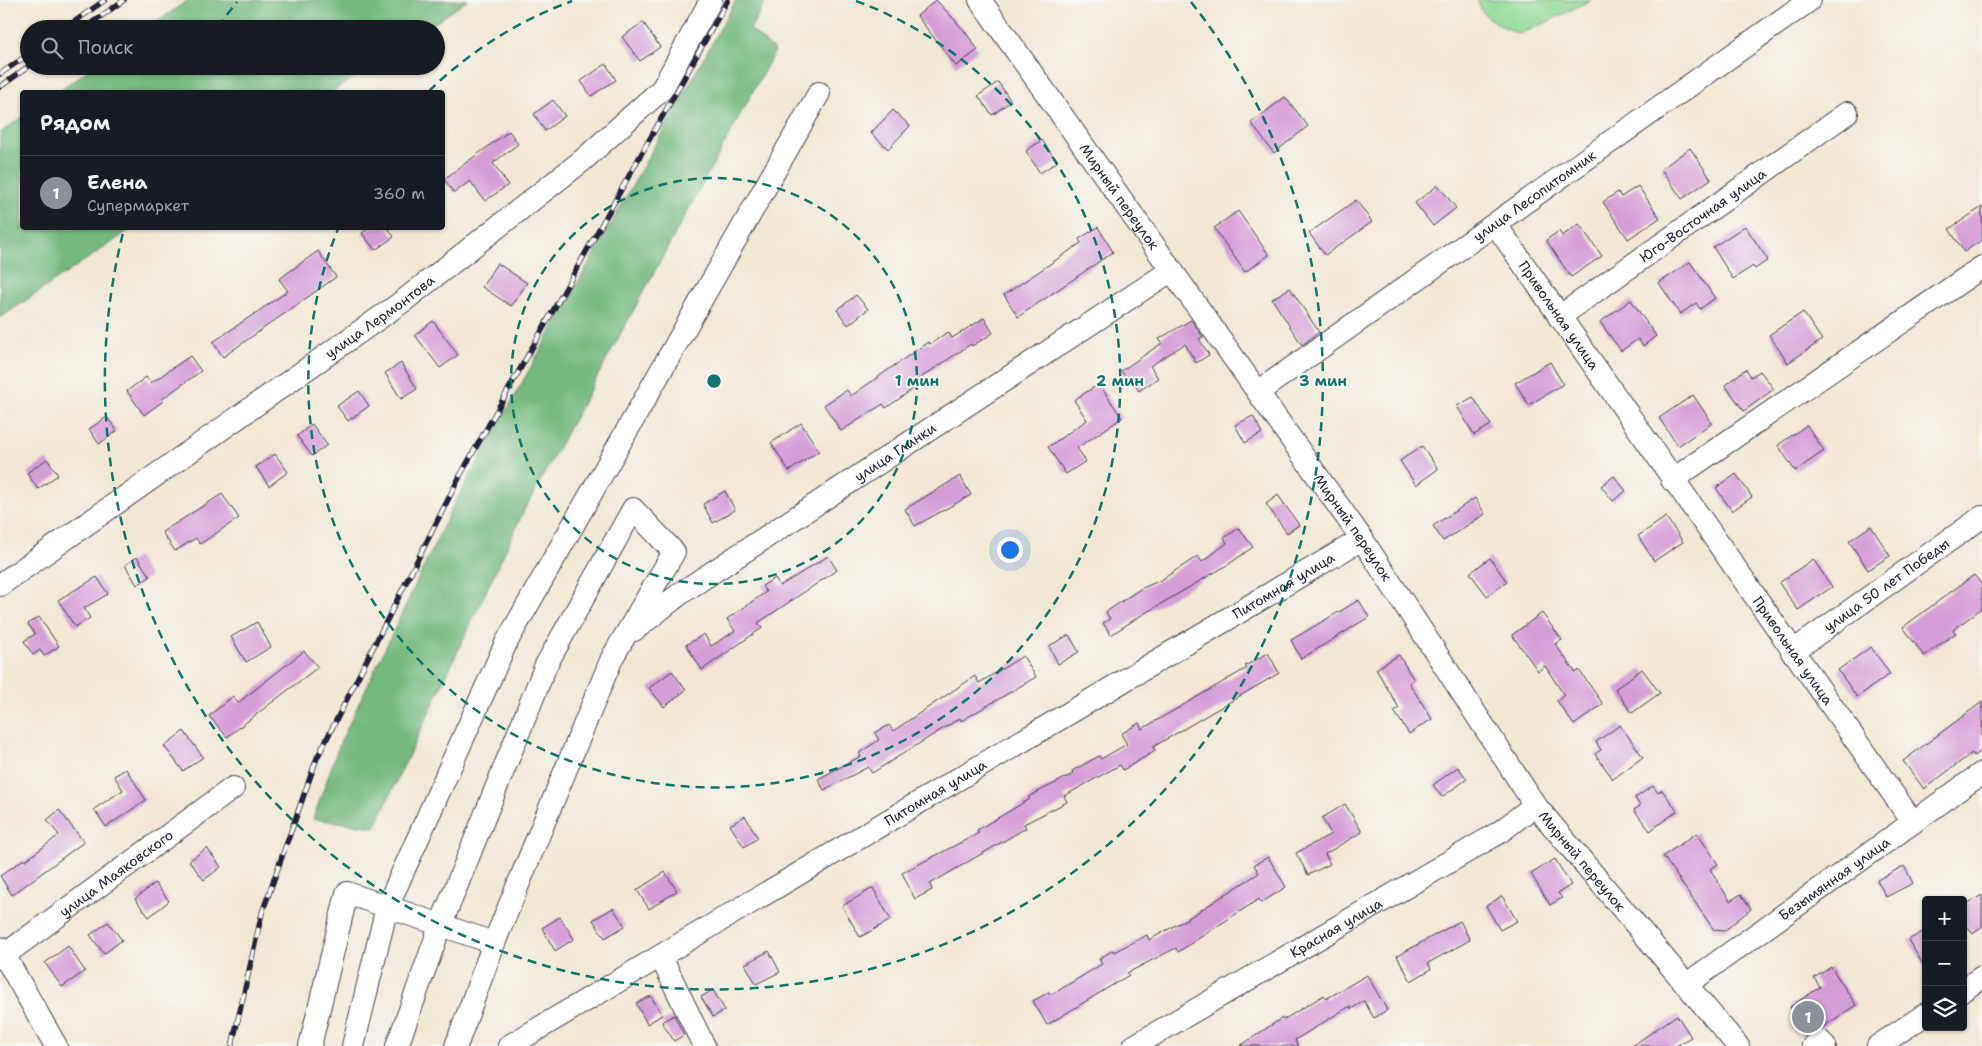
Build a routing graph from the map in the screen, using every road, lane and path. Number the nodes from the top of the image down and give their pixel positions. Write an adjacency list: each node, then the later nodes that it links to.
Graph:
1 (711, 0): 14 (street, улица Лермонтова)
2 (980, 0): 8 (street, Мирный переулок)
3 (1810, 0): 6 (street, улица Лесопитомник)
4 (819, 93): 21 (street)
5 (1847, 112): 9 (street, Юго-Восточная улица)
6 (1496, 225): 9 (street, Привольная улица); 10 (street, улица Лесопитомник)
7 (1982, 267): 11 (street)
8 (1172, 270): 10 (street, Мирный переулок); 15 (street, улица Глинки)
9 (1559, 317): 11 (street, Привольная улица)
10 (1258, 392): 13 (street, Мирный переулок)
11 (1672, 480): 16 (street, Привольная улица)
12 (1982, 517): 16 (street, улица 50 лет Победы)
13 (1362, 539): 19 (street, Мирный переулок); 25 (street, Питомная улица)
14 (0, 585)
15 (623, 639): 22 (street); 23 (street)
16 (1792, 652): 20 (street, Привольная улица)
17 (1982, 773): 20 (street, Безымянная улица)
18 (233, 788): 24 (street, улица Маяковского)
19 (1535, 804): 27 (street, Мирный переулок); 37 (street, Красная улица)
20 (1912, 822): 27 (street, Безымянная улица)
21 (387, 907): 22 (street); 31 (street); 32 (street)
22 (440, 924): 23 (street); 33 (street)
23 (494, 943): 34 (street)
24 (2, 954): 30 (street)
25 (661, 957): 35 (street, Питомная улица); 36 (street)
26 (1982, 977): 28 (street)
27 (1687, 984): 38 (street, Мирный переулок)
28 (1967, 987)
29 (1922, 1017): 41 (street)
30 (56, 1046)
31 (310, 1046)
32 (353, 1046)
33 (397, 1046)
34 (456, 1046)
35 (509, 1046)
36 (704, 1046)
37 (1134, 1046)
38 (1738, 1046)
39 (1813, 1046): 40 (street)
40 (1826, 1046)
41 (1878, 1046)

